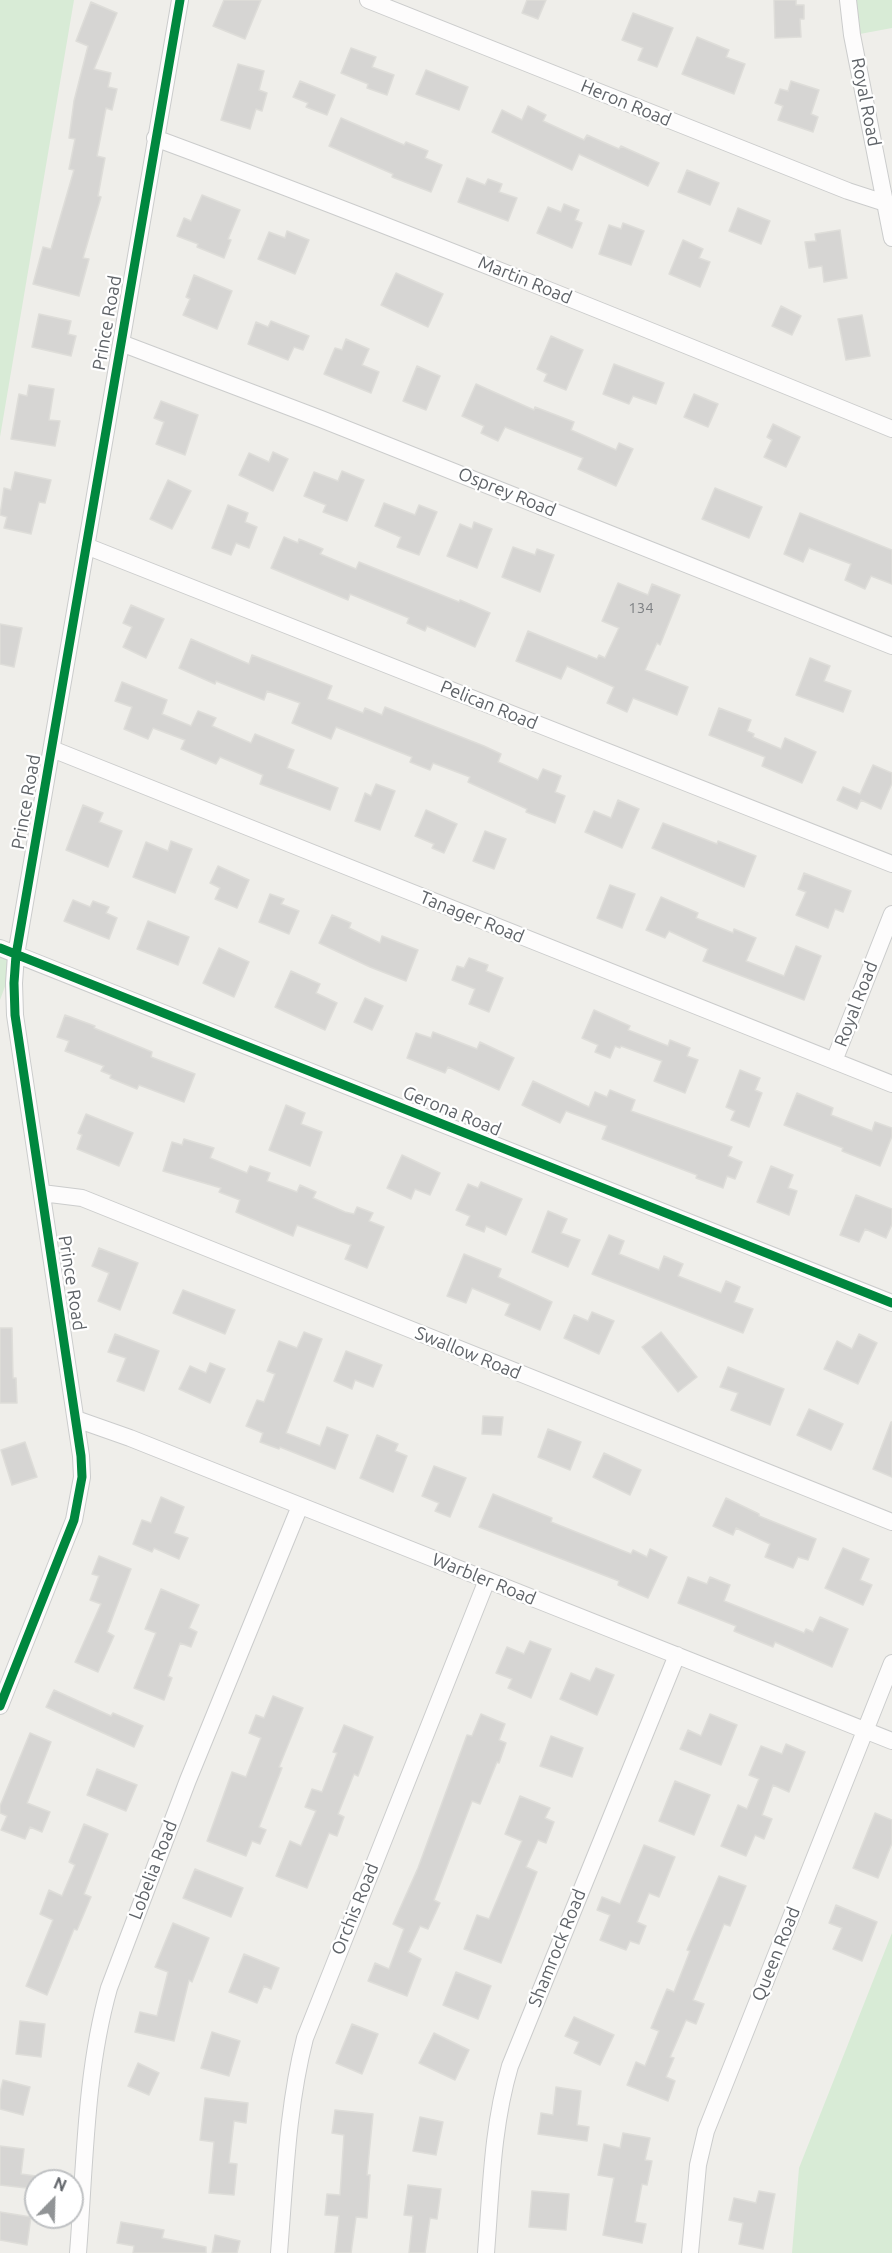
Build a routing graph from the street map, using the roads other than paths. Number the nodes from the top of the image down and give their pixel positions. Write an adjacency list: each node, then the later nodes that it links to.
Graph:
1 (180, 0): 4 (street, Prince Road)
2 (368, 0): 5 (street, Heron Road)
3 (848, 0): 5 (street, Royal Road)
4 (155, 138): 7 (street, Prince Road); 8 (street, Martin Road)
5 (885, 203): 6 (street, Royal Road)
6 (892, 238)
7 (121, 343): 9 (street, Prince Road); 10 (street, Osprey Road)
8 (892, 429)
9 (86, 546): 11 (street, Prince Road); 12 (street, Pelican Road)
10 (892, 646)
11 (52, 749): 15 (street, Prince Road); 16 (street, Tanager Road)
12 (892, 864)
13 (892, 914): 16 (street, Royal Road)
14 (0, 948): 15 (street, Gerona Road)
15 (16, 955): 18 (street, Prince Road); 19 (street, Gerona Road)
16 (834, 1061): 17 (street, Tanager Road)
17 (892, 1084)
18 (42, 1193): 20 (street, Prince Road); 22 (street, Swallow Road)
19 (892, 1303)
20 (76, 1419): 21 (street, Warbler Road); 26 (street, Prince Road)
21 (300, 1506): 23 (street, Warbler Road); 29 (street, Lobelia Road)
22 (892, 1522)
23 (487, 1580): 24 (street, Warbler Road); 30 (street, Orchis Road)
24 (677, 1655): 27 (street, Warbler Road); 31 (street, Shamrock Road)
25 (892, 1663): 27 (street, Queen Road)
26 (0, 1706)
27 (865, 1731): 28 (street, Warbler Road); 32 (street, Queen Road)
28 (892, 1742)
29 (78, 2253)
30 (279, 2253)
31 (486, 2253)
32 (690, 2253)

